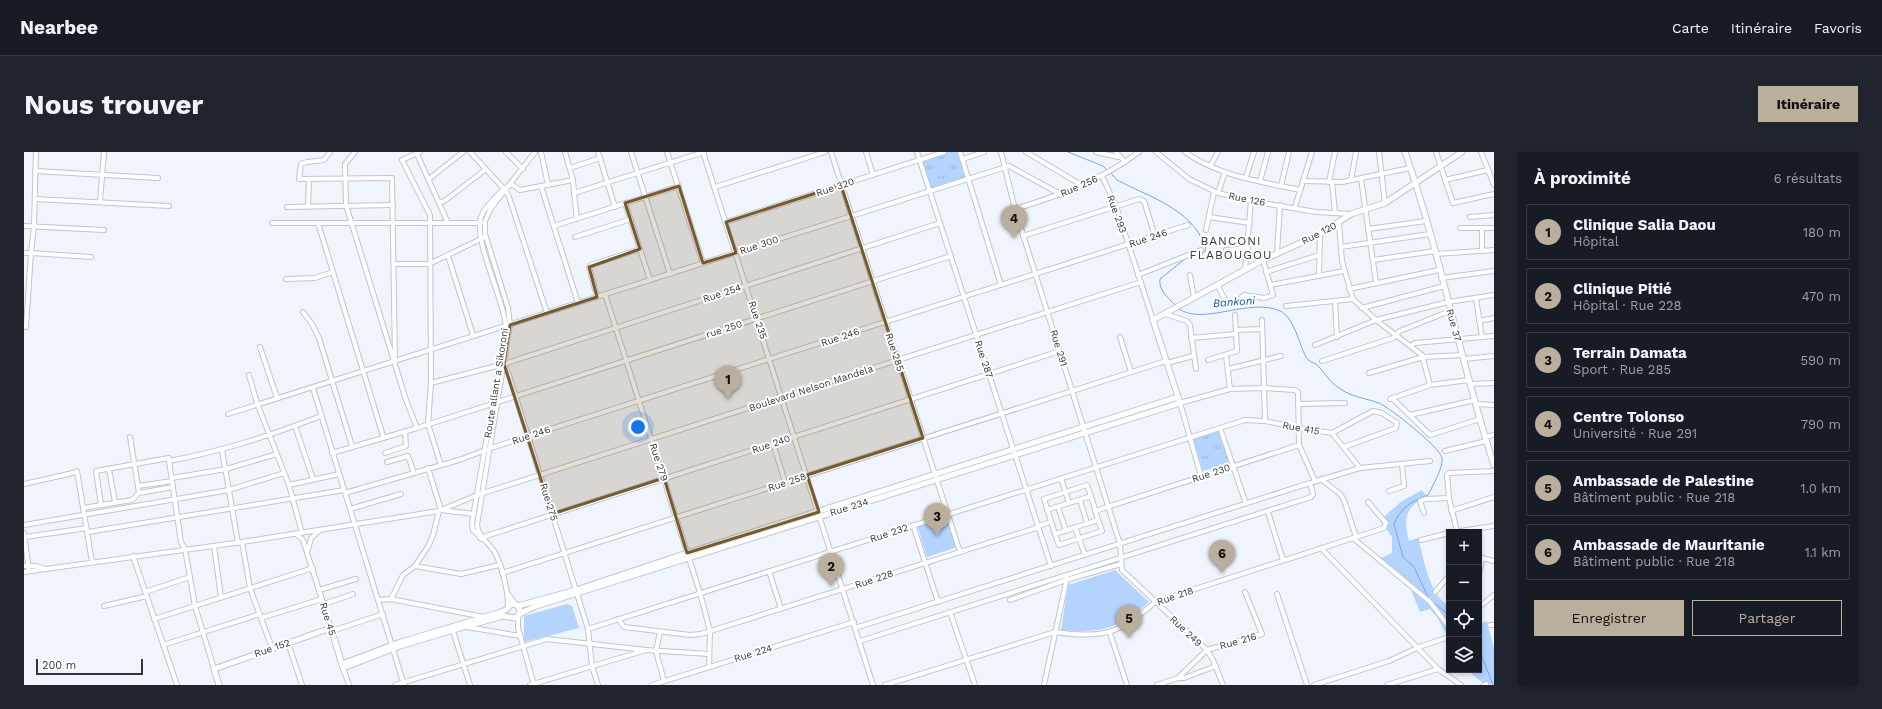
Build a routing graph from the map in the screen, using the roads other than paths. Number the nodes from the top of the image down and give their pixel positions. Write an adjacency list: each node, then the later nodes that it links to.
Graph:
1 (36, 152): 57 (street)
2 (104, 152): 61 (street)
3 (330, 152): 68 (street)
4 (355, 152): 66 (street)
5 (463, 152): 69 (street)
6 (470, 152): 54 (street)
7 (506, 152): 55 (street)
8 (535, 152): 55 (street)
9 (540, 152): 80 (street)
10 (564, 152): 52 (street)
11 (598, 152): 44 (street)
12 (631, 152): 59 (street)
13 (667, 152): 48 (street)
14 (704, 152): 48 (street); 87 (street, Rue 235)
15 (825, 152): 87 (street)
16 (831, 152): 81 (street, Rue 285)
17 (866, 152): 62 (street)
18 (917, 152): 46 (street, Rue 287)
19 (944, 152): 46 (street, Rue 320)
20 (960, 152): 45 (street)
21 (984, 152): 45 (street)
22 (1001, 152): 49 (street, Rue 291)
23 (1026, 152): 85 (street)
24 (1096, 152): 43 (street)
25 (1116, 152): 43 (street)
26 (1139, 152): 42 (street, Rue 256)
27 (1156, 152): 92 (street, Rue 126)
28 (1185, 152): 50 (street)
29 (1218, 152): 50 (street)
30 (1254, 152): 64 (street)
31 (1268, 152): 74 (street)
32 (1289, 152): 86 (street)
33 (1312, 152): 75 (street)
34 (1335, 152): 76 (street)
35 (1356, 152): 72 (street)
36 (1379, 152): 60 (street)
37 (1405, 152): 53 (main road, Rue 37)
38 (1436, 152): 51 (street)
39 (1462, 152): 51 (main road, Rue 120)
40 (1481, 152): 56 (street)
41 (418, 153): 69 (street); 127 (street)
42 (1133, 154): 47 (street, Rue 256)
43 (1118, 157): 47 (street)
44 (600, 158): 52 (street); 77 (street)
45 (962, 159): 67 (street)
46 (920, 160): 62 (street, Rue 320); 90 (street, Rue 287)
47 (1125, 162): 63 (street, Rue 256)
48 (671, 163): 59 (street); 84 (street)
49 (1007, 166): 67 (street, Rue 300); 94 (street); 111 (street, Rue 291)
50 (1210, 166): 58 (street)
51 (1440, 167): 73 (street); 78 (main road, Rue 120)
52 (570, 168): 71 (street)
53 (1410, 168): 60 (street); 78 (main road, Rue 37)
54 (486, 169): 88 (street); 99 (street)
55 (523, 170): 79 (street)
56 (1488, 170): 73 (street); 82 (street)
57 (35, 171): 61 (street); 96 (street)
58 (1225, 172): 64 (street); 92 (street)
59 (638, 173): 77 (street); 95 (street)
60 (1382, 174): 70 (street); 101 (street)
61 (103, 175): 65 (street); 98 (street)
62 (873, 175): 81 (street, Rue 320)
63 (1103, 175): 85 (street, Rue 256); 108 (street, Rue 293)
64 (1246, 177): 74 (street)
65 (158, 178)
66 (345, 178): 68 (street); 102 (street); 103 (street)
67 (968, 178): 90 (street, Rue 300); 193 (street)
68 (308, 179): 106 (street)
69 (428, 179): 99 (street)
70 (1361, 179): 72 (street); 112 (street)
71 (573, 180): 80 (street); 91 (street)
72 (1351, 180): 76 (street)
73 (1445, 180): 93 (street)
74 (1260, 181): 86 (street)
75 (1304, 181): 76 (street); 89 (street)
76 (1331, 182): 113 (street)
77 (608, 183): 91 (street); 107 (street)
78 (1416, 184): 101 (main road, Rue 120); 121 (main road, Rue 37)
79 (510, 185): 83 (street); 88 (street)
80 (548, 185): 83 (street)
81 (841, 185): 116 (street, Rue 285); 122 (street, Rue 320)
82 (1494, 185)
83 (540, 186): 136 (street)
84 (678, 186): 95 (street); 170 (street)
85 (1083, 186): 94 (street, Rue 256)
86 (1281, 186): 89 (street)
87 (715, 187): 122 (street, Rue 235)
88 (504, 190): 129 (street); 215 (street)
89 (1300, 190): 110 (street)
90 (930, 191): 116 (street, Rue 300); 130 (street, Rue 287)
91 (574, 193): 119 (street)
92 (1216, 193): 97 (street, Rue 126); 117 (street)
93 (1494, 194)
94 (1062, 195): 111 (street, Rue 256)
95 (645, 197): 100 (street); 181 (street)
96 (35, 199): 98 (street); 135 (street)
97 (1251, 201): 104 (street, Rue 126); 131 (street)
98 (100, 202): 105 (street)
99 (439, 203): 128 (street)
100 (625, 203): 107 (street); 120 (street)
101 (1386, 203): 112 (main road, Rue 120)
102 (346, 205): 103 (street); 106 (street); 125 (street)
103 (392, 205): 126 (street)
104 (1280, 205): 110 (street, Rue 126); 162 (street)
105 (169, 206)
106 (308, 206): 109 (street)
107 (615, 206): 119 (street)
108 (1116, 206): 145 (street); 146 (street); 150 (street, Rue 293)
109 (287, 207)
110 (1295, 207): 113 (street, Rue 126)
111 (1015, 209): 145 (street, Rue 291)
112 (1366, 210): 114 (main road, Rue 120); 140 (street)
113 (1335, 213): 114 (street, Rue 126)
114 (1351, 214): 132 (main road, Rue 120)
115 (1494, 215): 118 (street)
116 (851, 216): 152 (street, Rue 285); 159 (street, Rue 300)
117 (1209, 217): 131 (street); 142 (street)
118 (1470, 217)
119 (577, 219): 136 (street)
120 (630, 219): 147 (street); 154 (street)
121 (1426, 221): 140 (street); 144 (main road, Rue 37)
122 (726, 222): 159 (street, Rue 235)
123 (272, 223): 124 (street)
124 (318, 223): 125 (street); 179 (street)
125 (351, 223): 126 (street); 251 (street)
126 (393, 223): 127 (street); 172 (street)
127 (429, 223): 128 (street); 173 (street)
128 (448, 223): 129 (street)
129 (482, 223): 148 (street)
130 (940, 223): 152 (street, Rue 254); 166 (street, Rue 287)
131 (1250, 223): 153 (street)
132 (1339, 223): 143 (main road, Rue 120); 151 (street)
133 (1188, 225): 146 (street, Rue 246)
134 (24, 226): 135 (street)
135 (34, 226): 141 (street); 161 (street)
136 (554, 226): 208 (street)
137 (1460, 228): 138 (street)
138 (1482, 228): 139 (street); 158 (street)
139 (1494, 228)
140 (1368, 229): 149 (street)
141 (104, 230)
142 (1206, 230)
143 (1320, 234): 162 (main road, Rue 120); 164 (street)
144 (1430, 234): 149 (street); 163 (main road, Rue 37)
145 (1023, 236): 182 (street, Rue 291)
146 (1155, 236): 150 (street, Rue 246)
147 (575, 237)
148 (483, 238): 165 (street); 225 (street)
149 (1370, 243): 151 (street); 169 (street)
150 (1128, 244): 182 (street, Rue 246); 183 (street, Rue 293)
151 (1341, 247): 177 (street)
152 (862, 248): 189 (street, Rue 285); 192 (street, Rue 254)
153 (1248, 248): 156 (street); 175 (street)
154 (640, 249): 188 (street); 200 (street)
155 (1201, 250): 183 (street)
156 (1226, 250)
157 (1494, 250): 158 (street)
158 (1482, 251): 163 (street)
159 (736, 252): 170 (street, Rue 300); 192 (street, Rue 235)
160 (24, 253): 161 (street)
161 (31, 253): 167 (street); 171 (street)
162 (1277, 253): 168 (main road, Rue 120)
163 (1436, 253): 169 (street); 176 (main road, Rue 37)
164 (1320, 255): 180 (street); 185 (street)
165 (448, 256): 173 (street); 230 (street)
166 (951, 256): 189 (street, rue 250); 201 (street, Rue 287)
167 (92, 257)
168 (1263, 260): 175 (main road, Rue 120); 180 (street)
169 (1373, 260): 191 (street)
170 (703, 263): 181 (street, Rue 300)
171 (30, 264): 174 (street); 226 (street)
172 (394, 264): 173 (street); 251 (street)
173 (430, 264): 242 (street)
174 (24, 266)
175 (1245, 270): 195 (main road, Rue 120)
176 (1439, 270): 186 (main road, Rue 37); 191 (street)
177 (1344, 271): 185 (street); 197 (street)
178 (1494, 271): 186 (street)
179 (333, 272): 187 (street); 261 (street)
180 (1266, 272): 194 (street)
181 (670, 274): 188 (street, Rue 300)
182 (1036, 274): 193 (street, Rue 246); 214 (street, Rue 291)
183 (1138, 275): 190 (street, Rue 293)
184 (1190, 275): 202 (street)
185 (1319, 276): 194 (street)
186 (1441, 278): 196 (main road, Rue 37)
187 (286, 279)
188 (650, 280): 198 (street, Rue 300)
189 (873, 281): 218 (street, rue 250); 224 (street, Rue 285)
190 (1141, 282): 214 (street, Boulevard Nelson Mandela); 220 (street, Rue 293)
191 (1376, 282): 197 (street)
192 (747, 285): 218 (street, Rue 235); 227 (street, Rue 254)
193 (1001, 285): 201 (street, Rue 246)
194 (1270, 285): 204 (street)
195 (1218, 286): 202 (main road, Rue 120); 209 (street)
196 (1444, 286): 207 (main road, Rue 37); 211 (street)
197 (1349, 290): 205 (street)
198 (605, 294): 200 (street, Rue 300); 227 (street, Rue 279)
199 (1494, 295): 203 (street)
200 (597, 297): 208 (street, Rue 300)
201 (964, 297): 224 (street, Rue 246); 231 (street, Rue 287)
202 (1194, 298): 216 (main road, Rue 120)
203 (1476, 298): 207 (street); 223 (street)
204 (1240, 299)
205 (1353, 299): 206 (street); 211 (street)
206 (1335, 301): 210 (street); 236 (street)
207 (1448, 302): 212 (main road, Rue 37); 222 (street)
208 (578, 303): 215 (street, Rue 300)
209 (1227, 304)
210 (1286, 306)
211 (1362, 308): 222 (street)
212 (1450, 311): 232 (street); 238 (main road, Rue 37)
213 (303, 312): 266 (street)
214 (1048, 312): 231 (street, Boulevard Nelson Mandela); 243 (street, Rue 291)
215 (547, 313): 225 (street, Rue 300)
216 (1165, 314): 220 (main road, Rue 120); 237 (street)
217 (1235, 315): 229 (street)
218 (757, 318): 250 (street, Rue 235); 252 (street, rue 250)
219 (1494, 318): 223 (street)
220 (1153, 320): 257 (main road)
221 (1262, 320): 228 (street)
222 (1376, 320): 232 (street); 236 (street)
223 (1479, 321): 233 (street)
224 (886, 322): 250 (street, Rue 246); 253 (street, Rue 285)
225 (508, 325): 230 (street, Rue 300); 258 (street)
226 (26, 327)
227 (616, 327): 252 (street, Rue 279); 258 (street, Rue 254)
228 (1262, 329): 229 (street); 255 (street)
229 (1236, 332): 237 (street); 244 (street)
230 (472, 335): 242 (street, Rue 300)
231 (976, 335): 253 (street, Boulevard Nelson Mandela); 264 (street, Rue 287)
232 (1397, 335): 240 (street); 256 (street)
233 (1482, 336): 234 (street); 238 (street)
234 (1494, 336)
235 (1120, 337): 262 (street)
236 (1337, 337): 239 (street)
237 (1191, 338): 245 (street)
238 (1457, 338): 240 (street); 249 (main road, Rue 37)
239 (1315, 345)
240 (1411, 346): 248 (street)
241 (260, 347): 277 (street)
242 (431, 350): 251 (street, Rue 300); 268 (street)
243 (1060, 351): 264 (street, Rue 240); 274 (street, Rue 291)
244 (1226, 354): 254 (street); 260 (street)
245 (1193, 356): 257 (street, Rue 258); 259 (street)
246 (1281, 356): 255 (street)
247 (1494, 356): 249 (street)
248 (1423, 357): 249 (street); 263 (street); 270 (street)
249 (1463, 357): 267 (main road, Rue 37)
250 (770, 359): 276 (street, Rue 235); 280 (street, Rue 246)
251 (395, 360): 261 (street, Rue 300); 295 (street)
252 (626, 360): 275 (street, rue 250); 280 (street, Rue 279)
253 (898, 360): 276 (street, Boulevard Nelson Mandela); 278 (street, Rue 285)
254 (1208, 360)
255 (1263, 360): 260 (street); 272 (street)
256 (1322, 361)
257 (1166, 362): 262 (street, Rue 258); 279 (main road)
258 (502, 364): 268 (street, Rue 254); 275 (street, Rue 275); 281 (street)
259 (1196, 369)
260 (1228, 369): 273 (street)
261 (363, 370): 266 (street, Rue 300); 303 (street)
262 (1132, 372): 274 (street, Rue 258)
263 (1369, 373)
264 (989, 374): 278 (street, Rue 240); 287 (street, Rue 287)
265 (250, 375): 283 (street)
266 (332, 381): 271 (street, Rue 300); 313 (street)
267 (1470, 382): 269 (street); 270 (street); 282 (main road, Rue 37)
268 (431, 383): 293 (street)
269 (1494, 383)
270 (1430, 385): 289 (street)
271 (313, 388): 277 (street, Rue 300); 290 (street)
272 (1264, 388): 273 (street); 285 (street); 292 (street)
273 (1230, 389): 279 (street)
274 (1072, 390): 287 (street, Rue 258); 298 (street, Rue 291)
275 (516, 396): 281 (street, rue 250); 304 (street, Rue 275)
276 (783, 397): 305 (street, Rue 235); 309 (street, Boulevard Nelson Mandela)
277 (277, 398): 283 (street, Rue 300)
278 (911, 399): 305 (street, Rue 240); 308 (street, Rue 285)
279 (1179, 400): 298 (main road, Rue 234); 306 (street)
280 (639, 401): 304 (street, Rue 246); 309 (street, Rue 279)
281 (496, 402): 293 (street, rue 250); 315 (street); 317 (street, Route allant a Sikoroni)
282 (1476, 402): 286 (street); 289 (street); 291 (main road, Rue 37)
283 (257, 403): 288 (street, Rue 300); 301 (street)
284 (1345, 403): 285 (street)
285 (1298, 404): 297 (street)
286 (1494, 405)
287 (1002, 413): 308 (street, Rue 258); 318 (street, Rue 287)
288 (228, 414)
289 (1410, 415): 291 (street)
290 (321, 416): 294 (street); 320 (street)
291 (1480, 419): 310 (main road, Rue 37)
292 (1265, 421): 296 (street, Rue 415); 297 (street, Rue 415)
293 (428, 424): 295 (street, rue 250); 328 (street)
294 (295, 426): 301 (street); 347 (street)
295 (417, 428): 299 (street, rue 250)
296 (1220, 428): 306 (street, Rue 415); 331 (street)
297 (1299, 428): 300 (street, Rue 415); 312 (street)
298 (1085, 430): 318 (main road, Rue 234); 330 (street, Rue 291)
299 (405, 431): 303 (street, rue 250); 321 (street)
300 (1332, 433): 314 (street, Rue 415); 314 (street)
301 (270, 435): 316 (street); 322 (street)
302 (1494, 435): 310 (street)
303 (383, 436): 313 (street, rue 250)
304 (528, 436): 315 (street, Rue 246); 340 (street, Rue 275)
305 (795, 436): 311 (street, Rue 240); 341 (street, Rue 235)
306 (1190, 436): 330 (street, Rue 232); 342 (street)
307 (130, 437): 326 (street)
308 (923, 438): 341 (street, Rue 258); 344 (street, Rue 285)
309 (651, 439): 340 (street, Boulevard Nelson Mandela); 343 (street, Rue 279)
310 (1485, 439): 319 (street); 329 (main road, Rue 37)
311 (773, 443): 343 (street, Rue 240); 350 (street)
312 (1299, 445): 331 (street, Rue 230); 349 (street)
313 (352, 446): 320 (street, rue 250)
314 (1344, 447): 334 (street, Rue 415)
315 (491, 448): 317 (street, Rue 246); 362 (street)
316 (222, 450): 323 (street); 335 (street)
317 (485, 450): 328 (street, Rue 246); 364 (street, Route allant a Sikoroni)
318 (1015, 452): 344 (main road, Rue 234); 356 (street, Rue 287)
319 (1445, 452)
320 (332, 453): 339 (street)
321 (385, 453)
322 (277, 454): 335 (street); 337 (street)
323 (169, 461): 326 (street); 346 (street)
324 (1430, 461): 327 (street)
325 (387, 462): 338 (street)
326 (134, 464): 332 (street); 354 (street)
327 (1402, 464): 334 (street); 358 (street)
328 (441, 465): 333 (street, Rue 246)
329 (1494, 465)
330 (1096, 466): 345 (street, Rue 232); 377 (street, Rue 291)
331 (1232, 466): 342 (street, Rue 230); 374 (street)
332 (109, 468): 371 (street); 375 (street)
333 (428, 468): 338 (street, Rue 246); 381 (street)
334 (1360, 468): 348 (street)
335 (226, 469): 346 (street); 357 (street)
336 (1494, 471): 368 (street)
337 (284, 473): 353 (street); 357 (street)
338 (414, 473): 359 (street, Rue 246)
339 (338, 474): 347 (street); 359 (street)
340 (540, 475): 362 (street, Boulevard Nelson Mandela); 389 (street, Rue 275)
341 (808, 475): 350 (street, Rue 258); 390 (street, Rue 235)
342 (1201, 476): 377 (street, Rue 230)
343 (664, 478): 389 (street, Rue 240); 393 (street, Rue 279)
344 (936, 478): 390 (main road, Rue 234); 391 (street, Rue 285)
345 (1061, 478): 356 (street, Rue 232); 361 (street)
346 (172, 479): 354 (street); 355 (street)
347 (314, 479): 353 (street)
348 (1321, 479): 349 (street); 413 (street)
349 (1315, 481): 351 (street)
350 (785, 482): 393 (street, Rue 258)
351 (1310, 483): 374 (street); 385 (street)
352 (24, 484): 378 (street)
353 (289, 485): 367 (street)
354 (138, 486): 360 (street)
355 (173, 487): 360 (street); 369 (street)
356 (1026, 489): 391 (street, Rue 232); 400 (street, Rue 287)
357 (229, 490): 369 (street); 379 (street)
358 (1389, 490)
359 (344, 491): 367 (street, Rue 246); 380 (street)
360 (139, 492): 371 (street)
361 (1065, 492): 365 (street); 373 (street); 382 (street)
362 (482, 493): 364 (street, Boulevard Nelson Mandela); 412 (street)
363 (401, 494): 380 (street)
364 (477, 494): 381 (street, Boulevard Nelson Mandela); 388 (street, Route allant a Sikoroni)
365 (1091, 496): 370 (street); 383 (street)
366 (1494, 497): 384 (street)
367 (292, 498): 379 (street, Rue 246); 408 (street)
368 (1448, 498): 384 (street); 386 (street)
369 (175, 499): 387 (street); 392 (street)
370 (1080, 500): 373 (street); 396 (street)
371 (115, 502): 375 (street)
372 (1368, 502): 413 (street, Rue 218)
373 (1069, 503): 376 (street)
374 (1246, 504): 418 (street)
375 (101, 505): 378 (street)
376 (1058, 506): 382 (street); 407 (street)
377 (1108, 507): 383 (street, Rue 230); 418 (street, Rue 291)
378 (83, 508): 387 (street)
379 (232, 508): 392 (street, Rue 246); 417 (street)
380 (350, 509): 397 (street)
381 (440, 510): 388 (street); 397 (street); 439 (street)
382 (1047, 510): 395 (street)
383 (1095, 511): 394 (street)
384 (1451, 511): 403 (street)
385 (1268, 512): 430 (street); 431 (street)
386 (1424, 513)
387 (85, 514): 398 (street); 405 (street)
388 (474, 514): 412 (street, Route allant a Sikoroni)
389 (552, 514): 412 (street, Rue 240); 425 (street, Rue 275)
390 (820, 514): 422 (street, Rue 235); 426 (main road, Rue 234)
391 (948, 514): 399 (street, Rue 232); 424 (street, Rue 285)
392 (178, 518): 405 (street, Rue 246); 421 (street)
393 (676, 518): 425 (street, Rue 258); 426 (street, Rue 279)
394 (1098, 520): 396 (street); 414 (street)
395 (1051, 522): 400 (street, Rue 228); 410 (street)
396 (1087, 523): 402 (street)
397 (355, 524): 406 (street); 465 (street)
398 (24, 525)
399 (913, 525): 422 (street, Rue 232); 434 (street)
400 (1039, 526): 424 (street, Rue 228); 440 (street, Rue 287)
401 (1494, 526): 404 (street)
402 (1075, 527): 407 (street); 414 (street)
403 (1456, 529)
404 (1476, 529)
405 (87, 530): 415 (street, Rue 246); 433 (street)
406 (321, 530): 408 (street); 423 (street)
407 (1066, 531): 410 (street)
408 (302, 533): 409 (street)
409 (296, 534): 417 (street); 423 (street, Rue 45)
410 (1055, 534): 414 (street)
411 (1446, 534): 416 (street)
412 (481, 537): 437 (street)
413 (1354, 537): 420 (street, Rue 218); 485 (street)
414 (1079, 538): 427 (street)
415 (25, 539): 436 (street)
416 (1421, 540)
417 (240, 542): 419 (street); 451 (street)
418 (1120, 544): 427 (street); 430 (street, Rue 249)
419 (214, 546): 421 (street); 463 (street)
420 (1321, 548): 431 (street, Rue 218); 505 (street)
421 (185, 549): 428 (street); 447 (street)
422 (831, 551): 444 (street, Rue 232); 452 (street, Rue 235)
423 (308, 552): 441 (street, Rue 45)
424 (960, 552): 434 (street, Rue 228)
425 (564, 553): 446 (street, Rue 258); 454 (street, Rue 275)
426 (688, 555): 454 (main road, Rue 234); 458 (street, Rue 279)
427 (1085, 555): 440 (street)
428 (133, 556): 433 (street); 459 (street)
429 (1482, 558): 432 (street)
430 (1120, 559): 435 (street, Rue 249); 448 (street)
431 (1283, 560): 469 (street, Rue 218)
432 (1494, 561)
433 (92, 562): 442 (street)
434 (925, 563): 452 (street, Rue 228); 468 (street)
435 (1121, 564): 448 (street); 469 (street, Rue 249)
436 (30, 565): 438 (street); 442 (street); 443 (street)
437 (499, 565): 439 (street); 446 (street)
438 (24, 566)
439 (415, 566): 464 (street)
440 (1051, 566): 468 (street)
441 (313, 568): 451 (street); 453 (street, Rue 45)
442 (45, 569): 443 (street)
443 (29, 571): 445 (street)
444 (769, 571): 458 (street, Rue 232); 475 (street)
445 (24, 572)
446 (502, 573): 457 (street)
447 (190, 577): 459 (street); 472 (street)
448 (1066, 578): 466 (street); 476 (street); 494 (street)
449 (356, 579): 453 (street)
450 (1446, 579): 456 (street)
451 (250, 588): 463 (street); 479 (street)
452 (843, 589): 475 (street, Rue 228); 484 (street, Rue 235)
453 (319, 590): 467 (street, Rue 45)
454 (576, 592): 473 (main road, Rue 234); 478 (main road, Rue 234); 491 (street, Rue 275)
455 (1245, 592): 509 (street, Rue 216)
456 (1435, 592)
457 (508, 593): 473 (street); 474 (street)
458 (700, 593): 483 (street, Rue 232); 492 (street, Rue 279)
459 (146, 594): 471 (street); 482 (street)
460 (353, 594): 467 (street)
461 (1277, 594): 539 (street)
462 (1494, 595): 470 (street)
463 (221, 598): 472 (street)
464 (391, 599): 465 (street); 480 (street)
465 (379, 600): 477 (street)
466 (1010, 600)
467 (323, 601): 479 (street); 490 (street, Rue 45)
468 (938, 602): 489 (street)
469 (1155, 602): 495 (street, Rue 218); 509 (street, Rue 249)
470 (1482, 605)
471 (104, 606)
472 (195, 606): 482 (street); 496 (street)
473 (517, 606): 474 (main road, Rue 234); 478 (main road)
474 (507, 608): 480 (main road, Rue 234); 481 (main road)
475 (781, 609): 492 (street, Rue 228)
476 (950, 612): 499 (street); 511 (street)
477 (383, 614): 490 (street); 504 (street)
478 (519, 615): 481 (main road, Rue 234); 488 (street)
479 (260, 616): 496 (street); 506 (street)
480 (484, 617): 487 (main road, Rue 234)
481 (510, 617): 486 (main road, Rue 234); 488 (street)
482 (154, 619): 502 (street)
483 (618, 619): 491 (street, Rue 232); 493 (street, Rue 228)
484 (854, 622): 489 (street, Rue 235); 516 (street, Rue 224)
485 (1446, 623)
486 (465, 626): 487 (main road, Rue 234); 497 (street)
487 (452, 628): 504 (main road); 512 (street)
488 (518, 628): 497 (street)
489 (856, 628): 499 (street, Rue 235)
490 (332, 629): 500 (main road, Rue 152); 513 (main road, Rue 45)
491 (588, 629): 501 (street, Rue 275)
492 (710, 631): 493 (street, Rue 228); 510 (street, Rue 279)
493 (660, 632): 508 (street)
494 (1055, 632): 495 (street, Rue 218); 511 (street, Rue 218); 534 (street)
495 (1110, 633): 535 (street)
496 (202, 634): 502 (street); 518 (street)
497 (520, 636): 503 (street)
498 (1446, 638): 505 (street)
499 (860, 641): 531 (street, Rue 235)
500 (288, 643): 506 (main road, Rue 152); 524 (street)
501 (589, 644): 503 (street); 507 (street); 514 (street)
502 (163, 645): 522 (street)
503 (523, 646): 512 (street); 528 (street)
504 (393, 647): 513 (main road); 521 (street)
505 (1419, 647): 517 (street); 540 (street)
506 (272, 648): 518 (main road, Rue 152)
507 (646, 650): 508 (street); 514 (street)
508 (656, 650): 510 (street); 520 (street)
509 (1207, 650): 515 (street, Rue 249); 519 (street, Rue 216)
510 (709, 654): 516 (street, Rue 279)
511 (966, 659): 532 (street, Rue 218); 533 (street)
512 (463, 664): 521 (street); 527 (street)
513 (343, 666): 525 (street, Rue 45)
514 (592, 666): 528 (street); 529 (street)
515 (1216, 666): 519 (street); 538 (street, Rue 249)
516 (709, 667): 520 (street, Rue 224)
517 (1438, 669): 541 (street); 542 (street)
518 (214, 670): 523 (main road)
519 (1177, 678): 536 (street, Rue 216); 537 (street)
520 (664, 681): 530 (street, Rue 224)
521 (404, 684): 526 (street)
522 (177, 685)
523 (219, 685)
524 (302, 685)
525 (349, 685)
526 (395, 685)
527 (470, 685)
528 (533, 685)
529 (598, 685)
530 (652, 685)
531 (873, 685)
532 (884, 685)
533 (975, 685)
534 (1044, 685)
535 (1127, 685)
536 (1157, 685)
537 (1177, 685)
538 (1223, 685)
539 (1307, 685)
540 (1314, 685)
541 (1387, 685)
542 (1460, 685)

